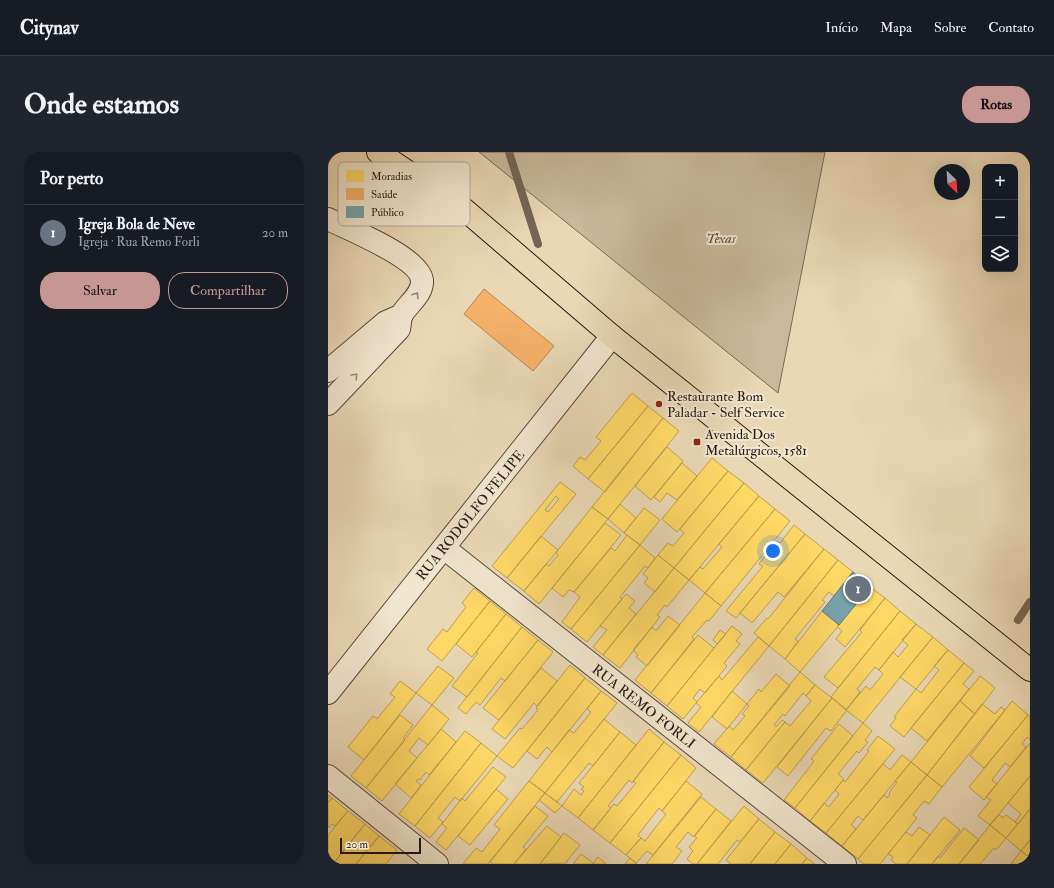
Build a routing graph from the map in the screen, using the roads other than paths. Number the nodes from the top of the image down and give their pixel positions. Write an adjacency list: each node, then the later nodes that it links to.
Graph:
1 (378, 152): 2 (main road)
2 (393, 162)
3 (470, 214): 8 (main road)
4 (328, 219): 5 (street, one-way to 4)
5 (338, 224)
6 (342, 226): 7 (street, one-way to 6)
7 (395, 322): 9 (street); 10 (street, one-way to 7)
8 (612, 336): 11 (street, RUA RODOLFO FELIPE); 12 (main road)
9 (328, 371)
10 (328, 404)
11 (444, 548): 13 (street, RUA RODOLFO FELIPE); 16 (street, RUA REMO FORLI)
12 (1029, 666)
13 (328, 692)
14 (328, 776): 15 (street)
15 (437, 864)
16 (845, 864)

